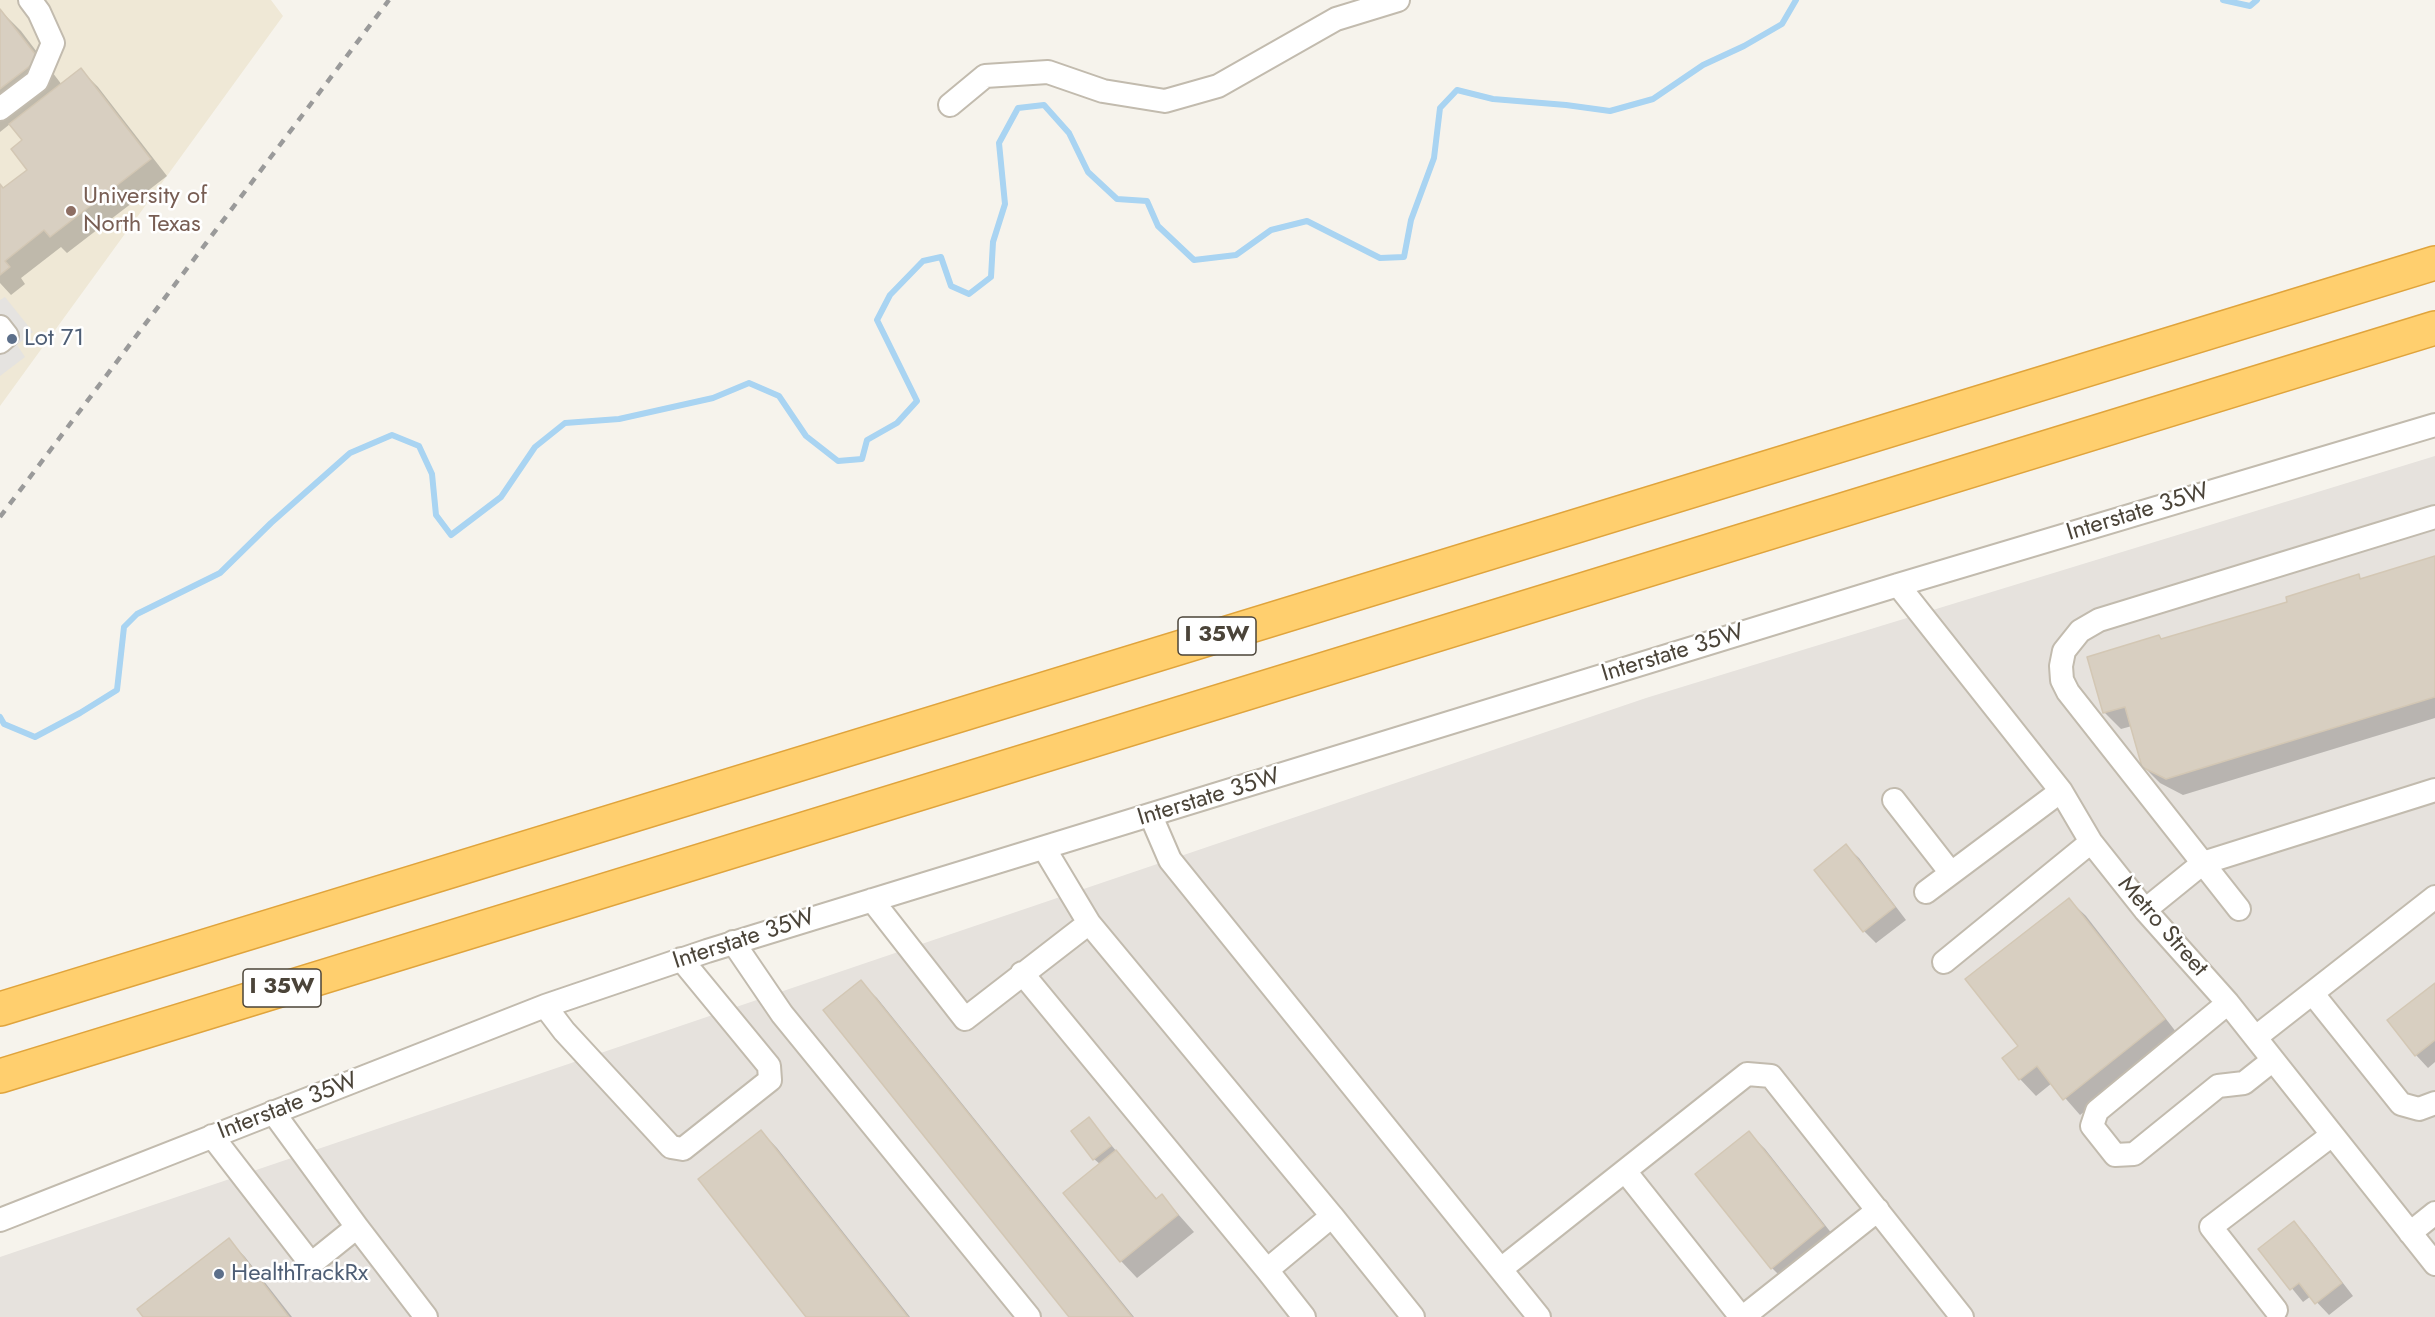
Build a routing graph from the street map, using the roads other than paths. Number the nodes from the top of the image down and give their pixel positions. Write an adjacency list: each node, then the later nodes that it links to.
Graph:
1 (30, 0): 4 (street)
2 (1398, 0): 3 (street)
3 (950, 105)
4 (0, 109)
5 (2435, 263): 33 (highway, I 35W)
6 (0, 327): 8 (street)
7 (2435, 328): 36 (highway, I 35W)
8 (0, 342)
9 (2435, 425): 11 (street, Interstate 35W)
10 (2435, 517): 18 (street)
11 (1898, 585): 13 (street, Metro Street); 15 (street, Interstate 35W)
12 (2435, 790): 18 (street)
13 (2061, 791): 16 (street, Metro Street); 19 (street)
14 (1894, 800): 19 (street)
15 (1151, 816): 17 (street, Interstate 35W); 49 (street)
16 (2091, 842): 24 (street, Metro Street); 28 (street)
17 (1044, 848): 22 (street, Interstate 35W); 25 (street)
18 (2203, 863): 23 (street); 24 (street)
19 (1951, 873): 20 (street)
20 (1926, 892)
21 (2435, 897): 30 (street)
22 (872, 900): 26 (street, Interstate 35W); 29 (street)
23 (2240, 909)
24 (2145, 910): 31 (street, Metro Street)
25 (1089, 923): 29 (street); 44 (street)
26 (734, 942): 27 (street, Interstate 35W); 53 (street)
27 (681, 959): 32 (street, Interstate 35W); 32 (street)
28 (1944, 962)
29 (1022, 973): 50 (street)
30 (2313, 994): 34 (street); 37 (street)
31 (2228, 1003): 34 (street, Metro Street); 35 (street)
32 (545, 1006): 38 (street, Interstate 35W)
33 (0, 1010)
34 (2256, 1037): 35 (street, Metro Street)
35 (2273, 1060): 39 (street, Metro Street)
36 (0, 1076)
37 (2435, 1102)
38 (273, 1112): 40 (street, Interstate 35W); 46 (street)
39 (2332, 1135): 47 (street, Metro Street); 51 (street)
40 (212, 1137): 45 (street, Interstate 35W); 46 (street)
41 (1625, 1172): 42 (street); 49 (street); 57 (street)
42 (1878, 1210): 57 (street); 58 (street)
43 (2435, 1213): 47 (street)
44 (1332, 1216): 50 (street); 55 (street)
45 (0, 1220)
46 (357, 1227): 52 (street)
47 (2410, 1233): 48 (street, Metro Street)
48 (2435, 1264)
49 (1501, 1269): 56 (street)
50 (1267, 1270): 54 (street)
51 (2276, 1310)
52 (426, 1317)
53 (1029, 1317)
54 (1304, 1317)
55 (1413, 1317)
56 (1539, 1317)
57 (1742, 1317)
58 (1962, 1317)

